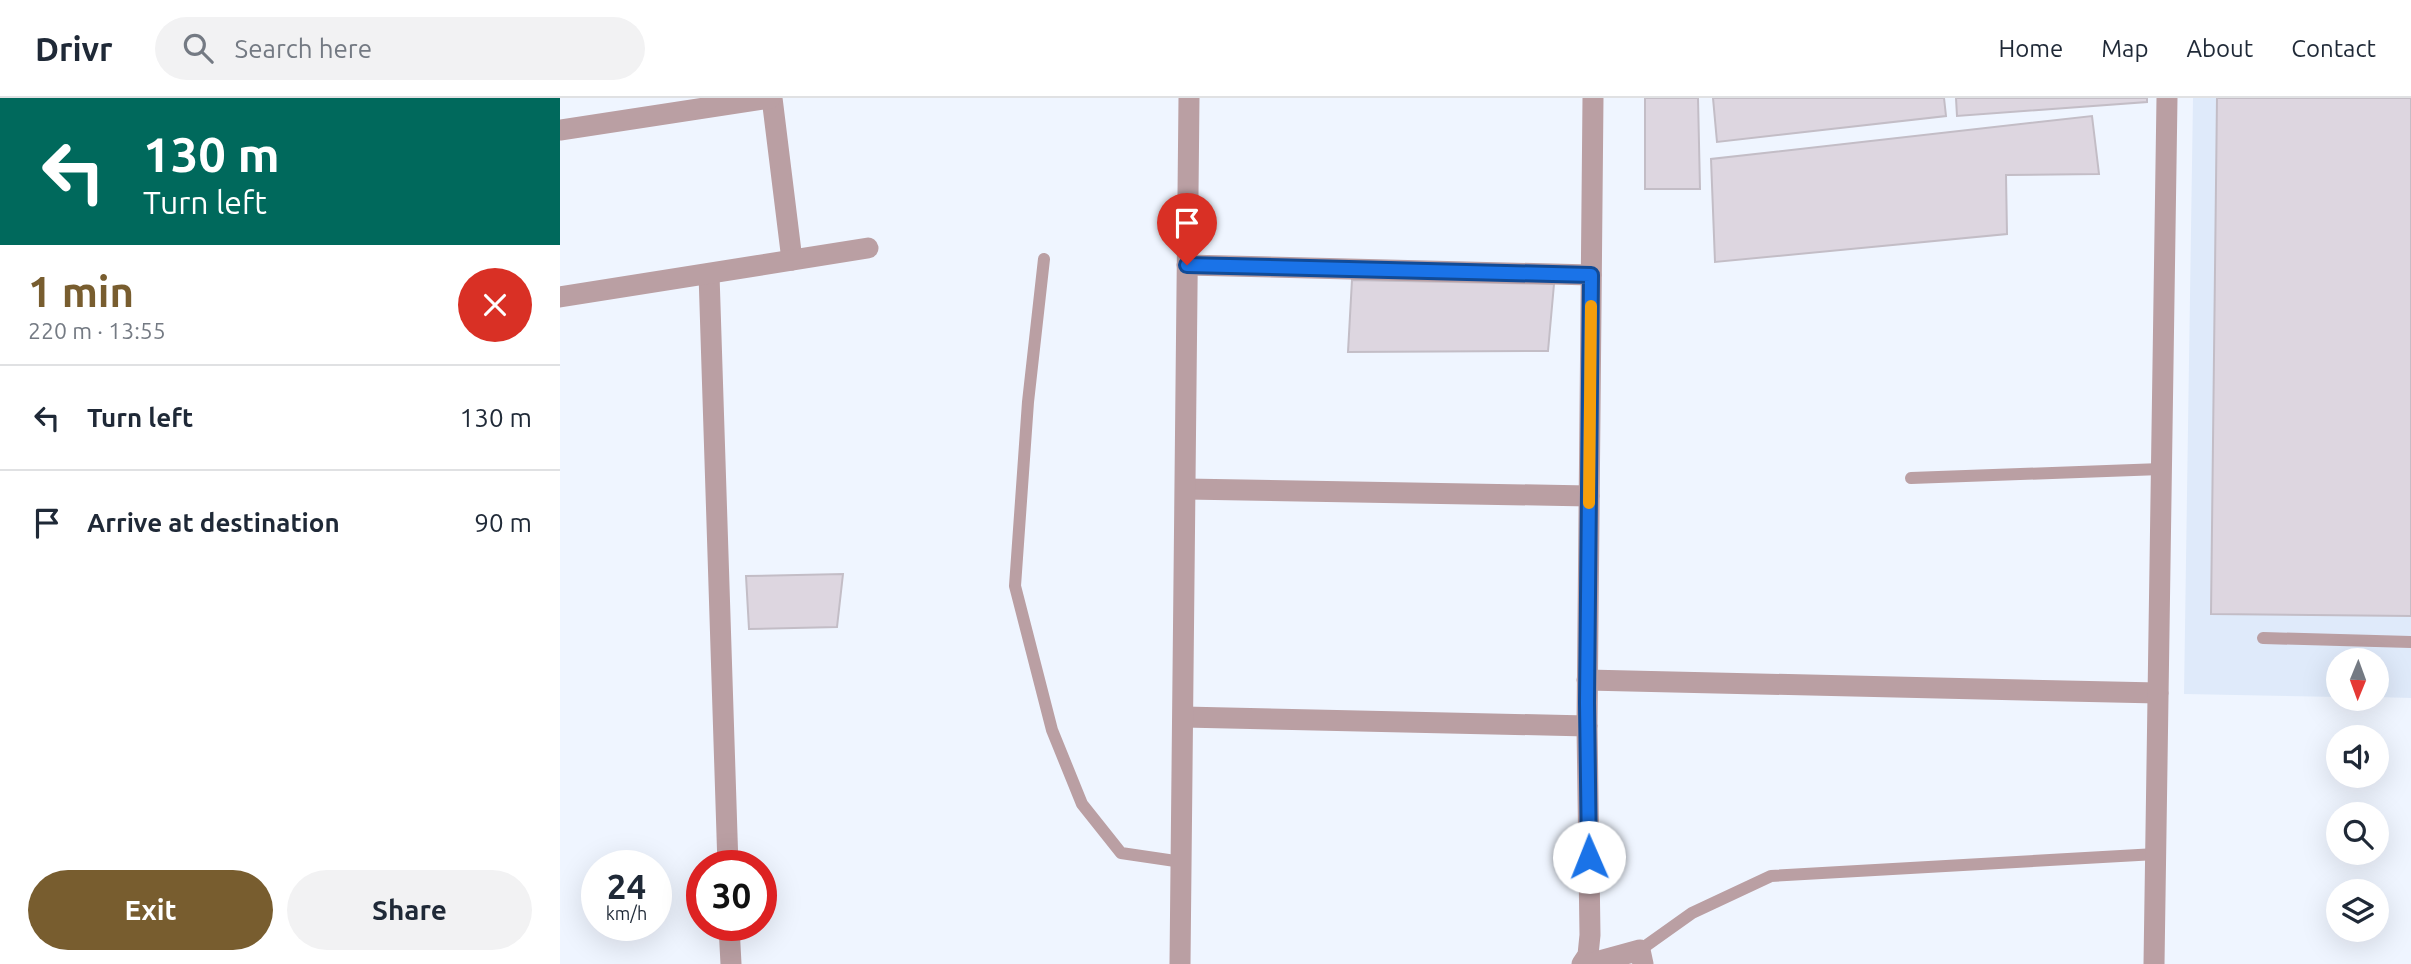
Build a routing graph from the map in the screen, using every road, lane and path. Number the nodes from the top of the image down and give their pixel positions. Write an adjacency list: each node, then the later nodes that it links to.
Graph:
1 (771, 98): 5 (street); 8 (street)
2 (1189, 98): 9 (street)
3 (1593, 98): 11 (street)
4 (2167, 98): 13 (street)
5 (560, 130)
6 (868, 248): 8 (street)
7 (1044, 259): 25 (lane)
8 (792, 260): 10 (street)
9 (1187, 265): 11 (street); 15 (street)
10 (709, 274): 12 (street); 23 (street)
11 (1591, 275): 16 (street)
12 (560, 298)
13 (2161, 469): 14 (lane); 20 (street)
14 (1911, 478)
15 (1186, 489): 16 (street); 21 (street)
16 (1589, 496): 19 (street)
17 (2263, 638): 18 (lane)
18 (2411, 642)
19 (1587, 680): 20 (street); 22 (street)
20 (2158, 694): 24 (street)
21 (1184, 717): 22 (street); 25 (street)
22 (1587, 726): 30 (street)
23 (727, 850)
24 (2156, 854): 27 (lane); 32 (street)
25 (1182, 862): 29 (street)
26 (730, 941): 28 (street)
27 (1641, 957): 31 (street)
28 (731, 964)
29 (1180, 964)
30 (1582, 964)
31 (1590, 964)
32 (2154, 964)

